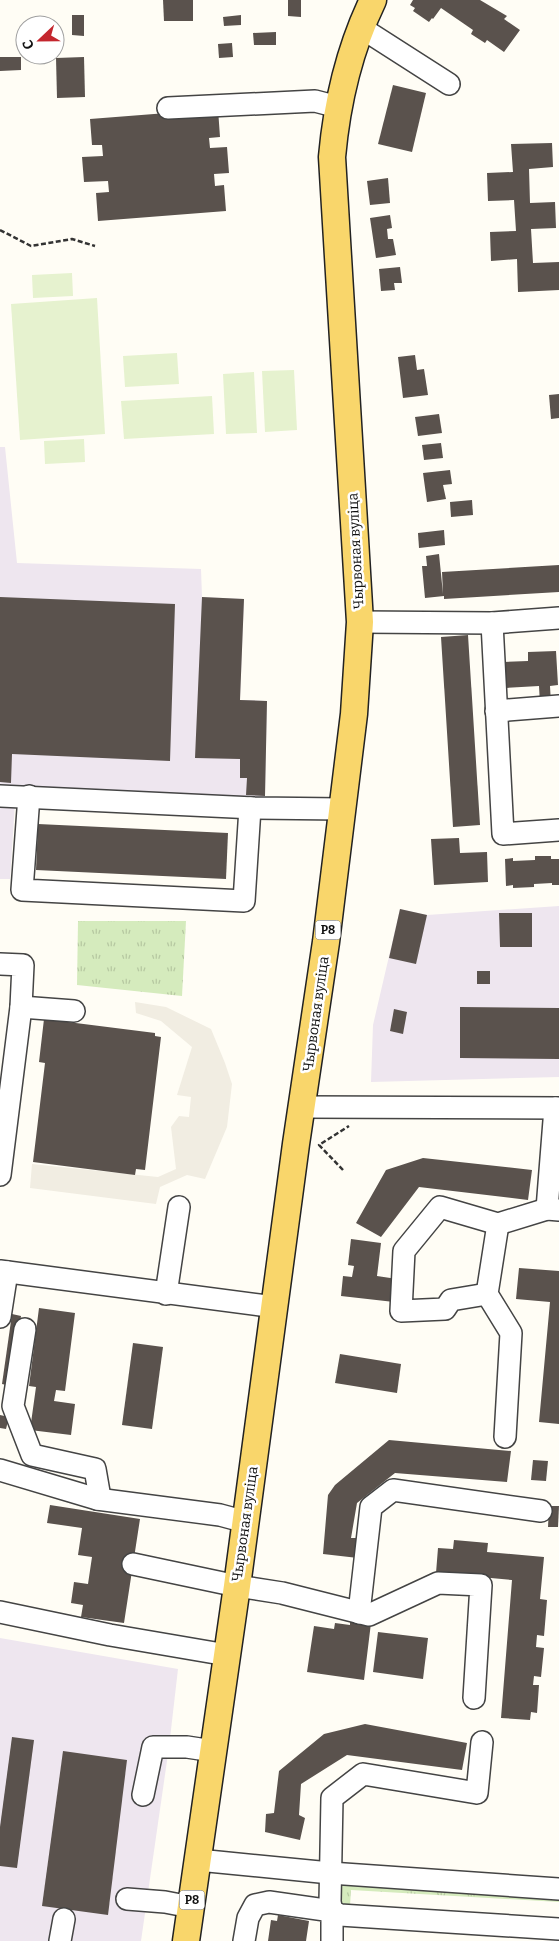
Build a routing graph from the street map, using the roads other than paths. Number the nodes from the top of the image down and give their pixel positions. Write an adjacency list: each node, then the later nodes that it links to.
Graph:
1 (373, 0): 2 (main road, Чырвоная вуліца / Р8)
2 (360, 27): 3 (street); 4 (main road, Чырвоная вуліца / Р8)
3 (449, 84)
4 (338, 107): 5 (street); 7 (main road, Чырвоная вуліца / Р8)
5 (168, 108)
6 (559, 618): 8 (street)
7 (360, 622): 8 (street); 14 (main road, Чырвоная вуліца / Р8)
8 (492, 623): 10 (street)
9 (559, 706): 10 (street)
10 (496, 711): 15 (street)
11 (0, 796): 12 (street)
12 (29, 796): 13 (street); 13 (street)
13 (250, 808): 14 (street)
14 (342, 810): 19 (main road, Чырвоная вуліца / Р8)
15 (559, 830)
16 (0, 964): 17 (street)
17 (21, 1006): 18 (street); 21 (street)
18 (74, 1011)
19 (303, 1106): 20 (street); 28 (main road, Чырвоная вуліца / Р8)
20 (557, 1108): 23 (street)
21 (0, 1175)
22 (178, 1207): 26 (street)
23 (553, 1209): 24 (street)
24 (498, 1224): 27 (street); 27 (street)
25 (4, 1271): 26 (street); 29 (street)
26 (166, 1294): 28 (street)
27 (487, 1294): 31 (street)
28 (274, 1307): 35 (main road, Чырвоная вуліца / Р8)
29 (0, 1317)
30 (24, 1329): 33 (street)
31 (505, 1437)
32 (0, 1470): 33 (street)
33 (97, 1499): 35 (street)
34 (541, 1511): 39 (street)
35 (246, 1522): 37 (main road, Чырвоная вуліца / Р8)
36 (132, 1564): 37 (street)
37 (237, 1586): 39 (street); 40 (main road, Чырвоная вуліца / Р8)
38 (0, 1612): 40 (street)
39 (359, 1613): 41 (street)
40 (227, 1655): 43 (main road, Чырвоная вуліца / Р8)
41 (474, 1698)
42 (482, 1742): 46 (street)
43 (213, 1751): 44 (street); 45 (main road, Чырвоная вуліца / Р8)
44 (143, 1795)
45 (198, 1860): 46 (street); 49 (main road, Чырвоная вуліца / Р8)
46 (330, 1874): 47 (street); 50 (street)
47 (559, 1889)
48 (127, 1899): 49 (street)
49 (191, 1907): 54 (main road, Чырвоная вуліца / Р8)
50 (332, 1911): 52 (street); 55 (street); 56 (street)
51 (64, 1919): 53 (street)
52 (559, 1929)
53 (60, 1941)
54 (186, 1941)
55 (244, 1941)
56 (332, 1941)

